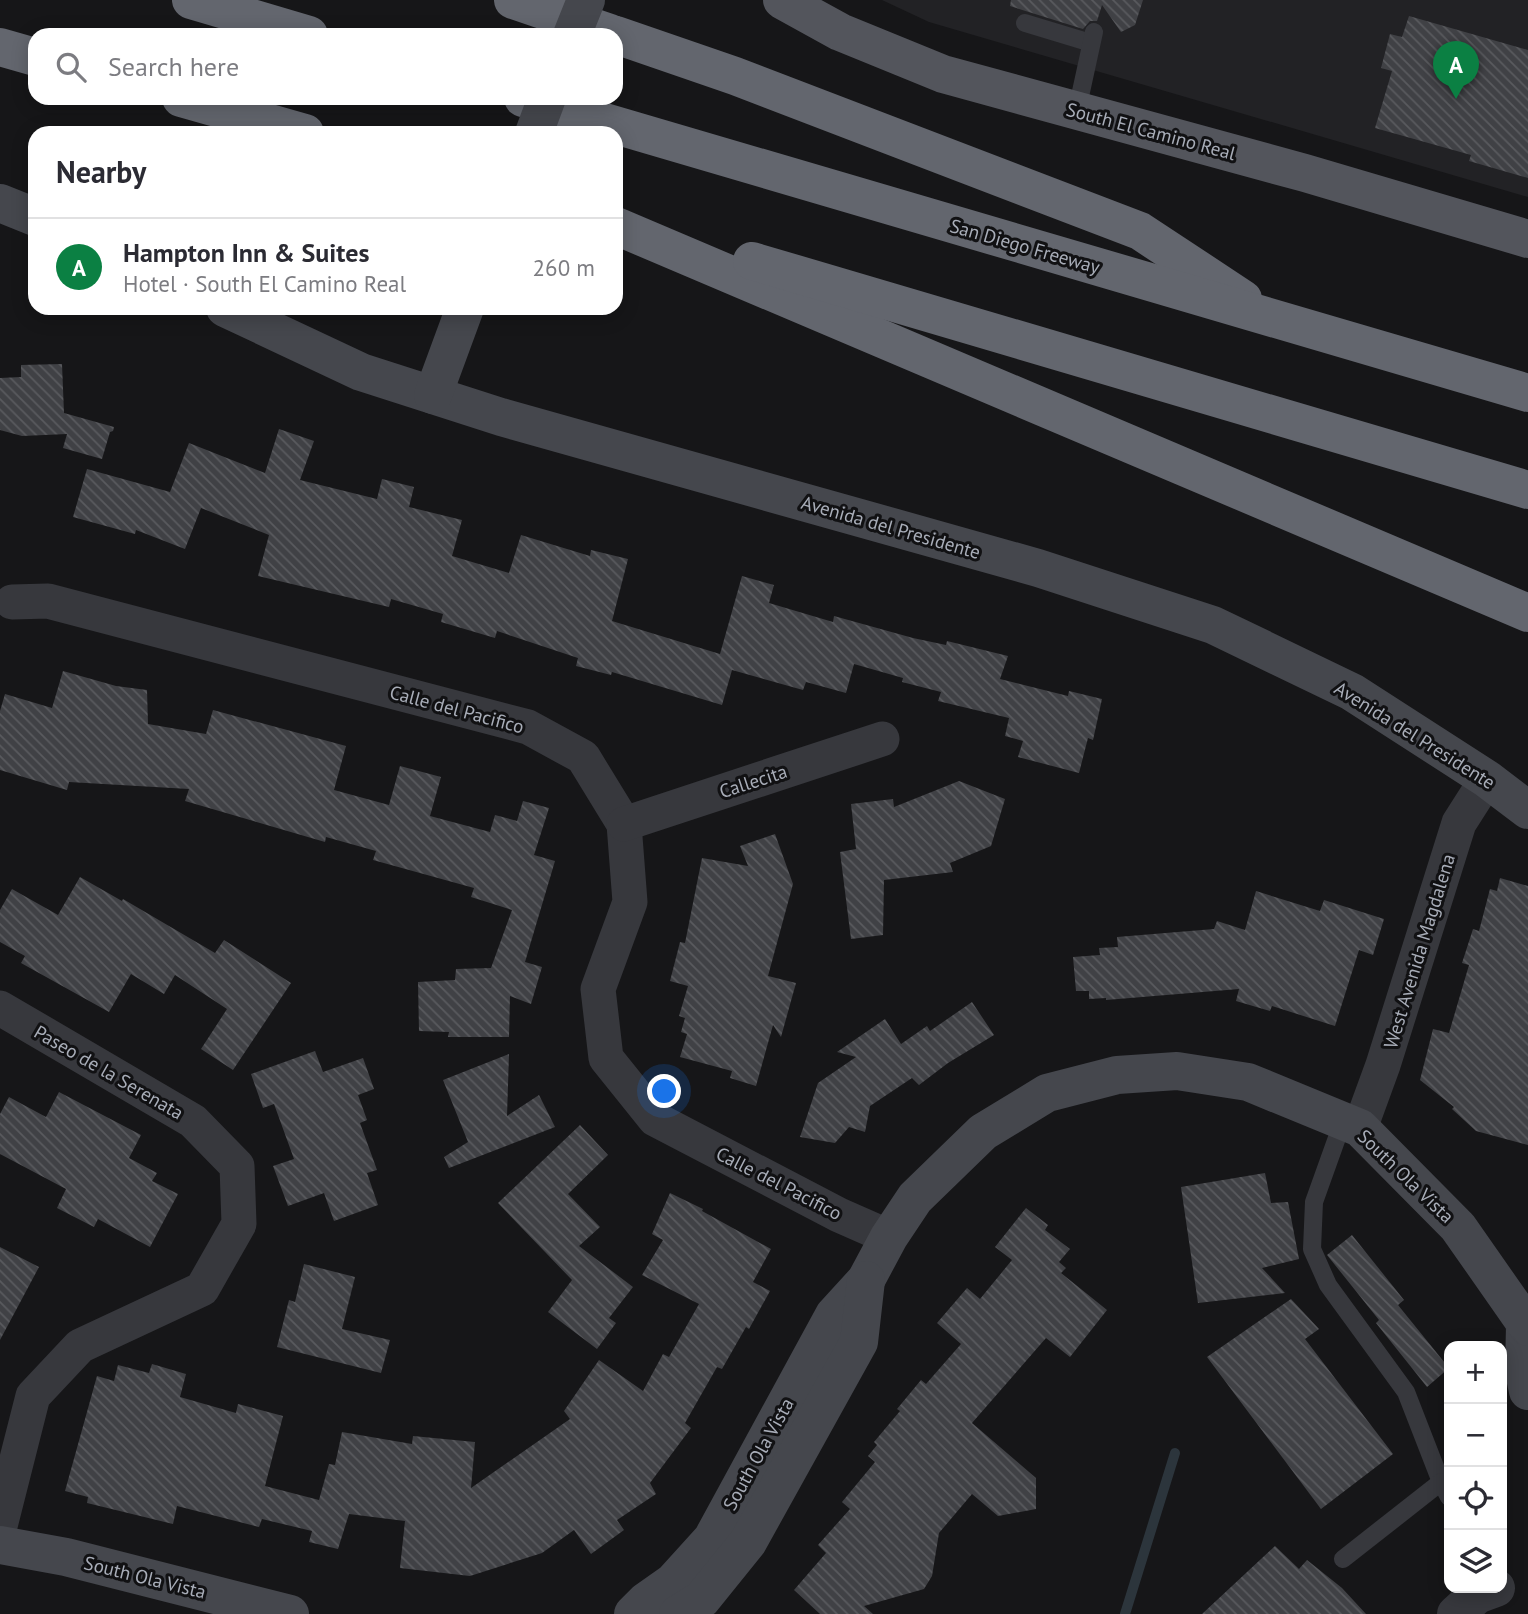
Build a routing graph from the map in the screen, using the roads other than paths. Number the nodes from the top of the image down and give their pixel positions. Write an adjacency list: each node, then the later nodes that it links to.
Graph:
1 (191, 0): 6 (highway)
2 (513, 0): 8 (highway)
3 (586, 0): 7 (main road, bridge)
4 (782, 0): 15 (main road, South El Camino Real)
5 (1024, 23): 15 (lane)
6 (285, 28)
7 (575, 28)
8 (595, 28)
9 (623, 37): 27 (highway)
10 (0, 47): 11 (highway)
11 (28, 55)
12 (206, 105): 16 (highway)
13 (544, 105): 17 (main road, bridge)
14 (547, 105): 18 (highway, San Diego Freeway)
15 (1077, 110): 24 (main road, South El Camino Real)
16 (280, 126)
17 (537, 126)
18 (618, 126)
19 (623, 128): 27 (highway, San Diego Freeway)
20 (0, 203): 21 (main road)
21 (28, 214)
22 (623, 226): 30 (highway)
23 (623, 227): 32 (highway)
24 (1528, 239)
25 (240, 315): 29 (main road, Avenida del Presidente)
26 (462, 315): 29 (main road)
27 (1277, 321): 28 (highway, San Diego Freeway)
28 (1528, 393)
29 (433, 395): 34 (main road, Avenida del Presidente)
30 (1528, 490)
31 (12, 603): 36 (street, Calle del Pacifico)
32 (1528, 613)
33 (882, 739): 36 (street, Callecita)
34 (1487, 779): 35 (main road, Avenida del Presidente); 38 (street, West Avenida Magdalena)
35 (1528, 810)
36 (624, 824): 39 (street, Calle del Pacifico)
37 (0, 1008): 45 (street, Paseo de la Serenata)
38 (1352, 1124): 39 (main road, South Ola Vista); 41 (main road, South Ola Vista); 43 (lane)
39 (889, 1237): 40 (main road, South Ola Vista)
40 (866, 1280): 53 (main road, South Ola Vista); 54 (main road, South Ola Vista)
41 (1527, 1326): 42 (main road)
42 (1528, 1391)
43 (1444, 1487)
44 (1444, 1491): 47 (lane)
45 (0, 1526)
46 (0, 1546): 51 (main road, South Ola Vista); 52 (main road, South Ola Vista)
47 (1343, 1559)
48 (1528, 1577): 49 (street)
49 (1507, 1584)
50 (1482, 1593): 55 (street)
51 (182, 1614)
52 (289, 1614)
53 (633, 1614)
54 (678, 1614)
55 (1456, 1614)

